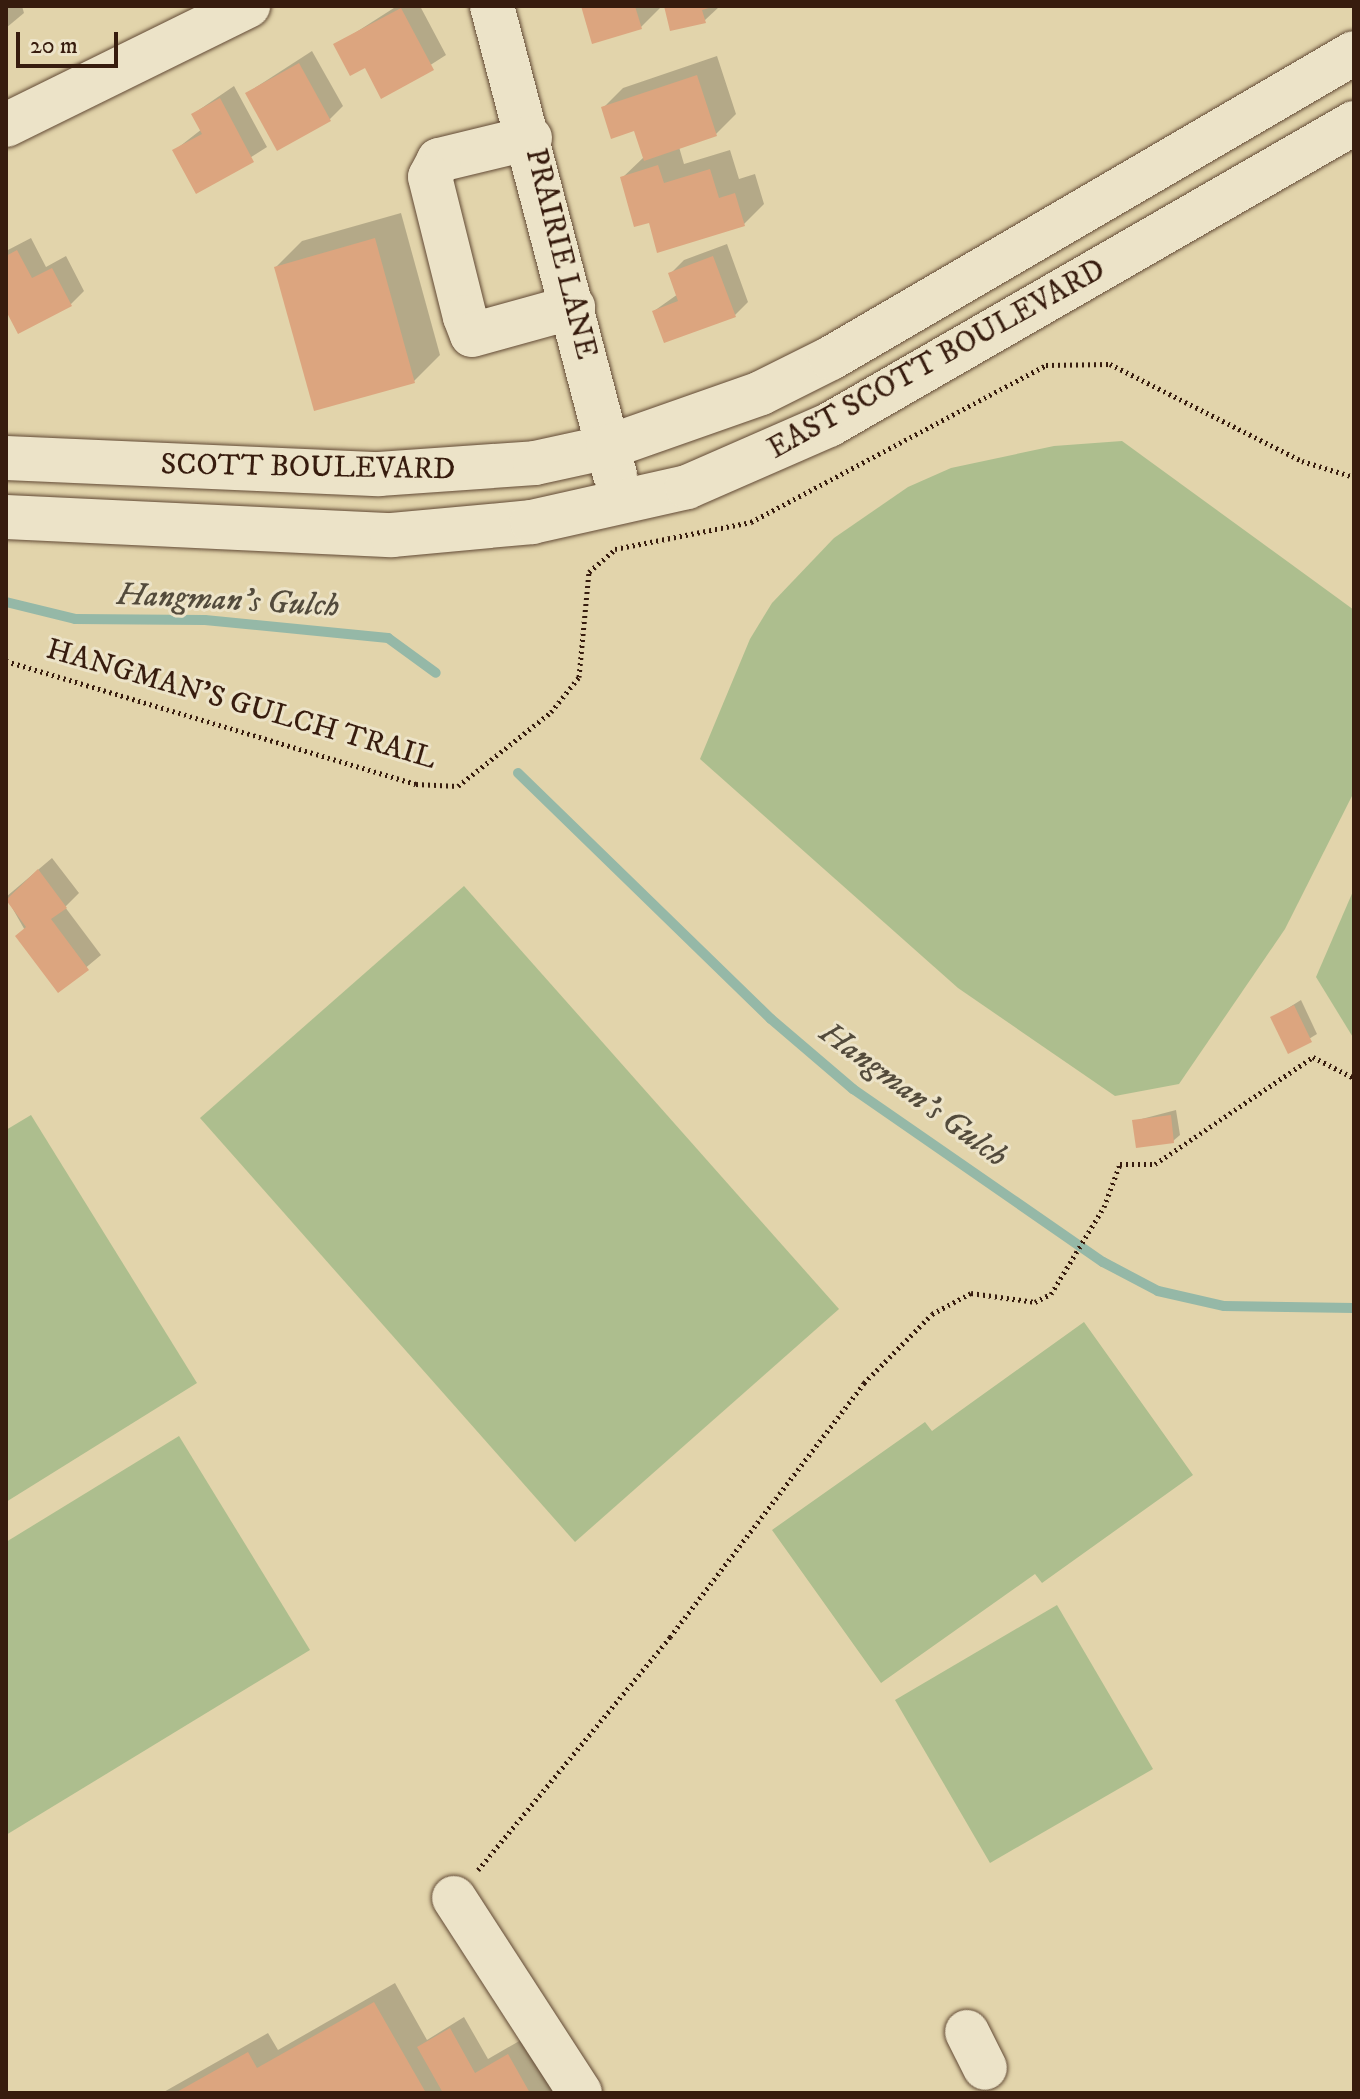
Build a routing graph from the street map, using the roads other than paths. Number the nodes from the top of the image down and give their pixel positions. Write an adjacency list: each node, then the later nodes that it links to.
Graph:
1 (248, 6): 5 (street)
2 (492, 6): 6 (street, PRAIRIE LANE)
3 (1354, 53): 8 (street, EAST SCOTT BOULEVARD)
4 (1354, 123): 10 (street, EAST SCOTT BOULEVARD)
5 (6, 125)
6 (530, 138): 7 (street, PRAIRIE LANE); 7 (street)
7 (573, 307): 8 (street, PRAIRIE LANE)
8 (608, 447): 9 (street, SCOTT BOULEVARD); 10 (street, PRAIRIE LANE)
9 (6, 458)
10 (623, 504): 12 (street, EAST SCOTT BOULEVARD)
11 (6, 517): 12 (street, SCOTT BOULEVARD)
12 (253, 531)
13 (454, 1898): 14 (street)
14 (580, 2093)

